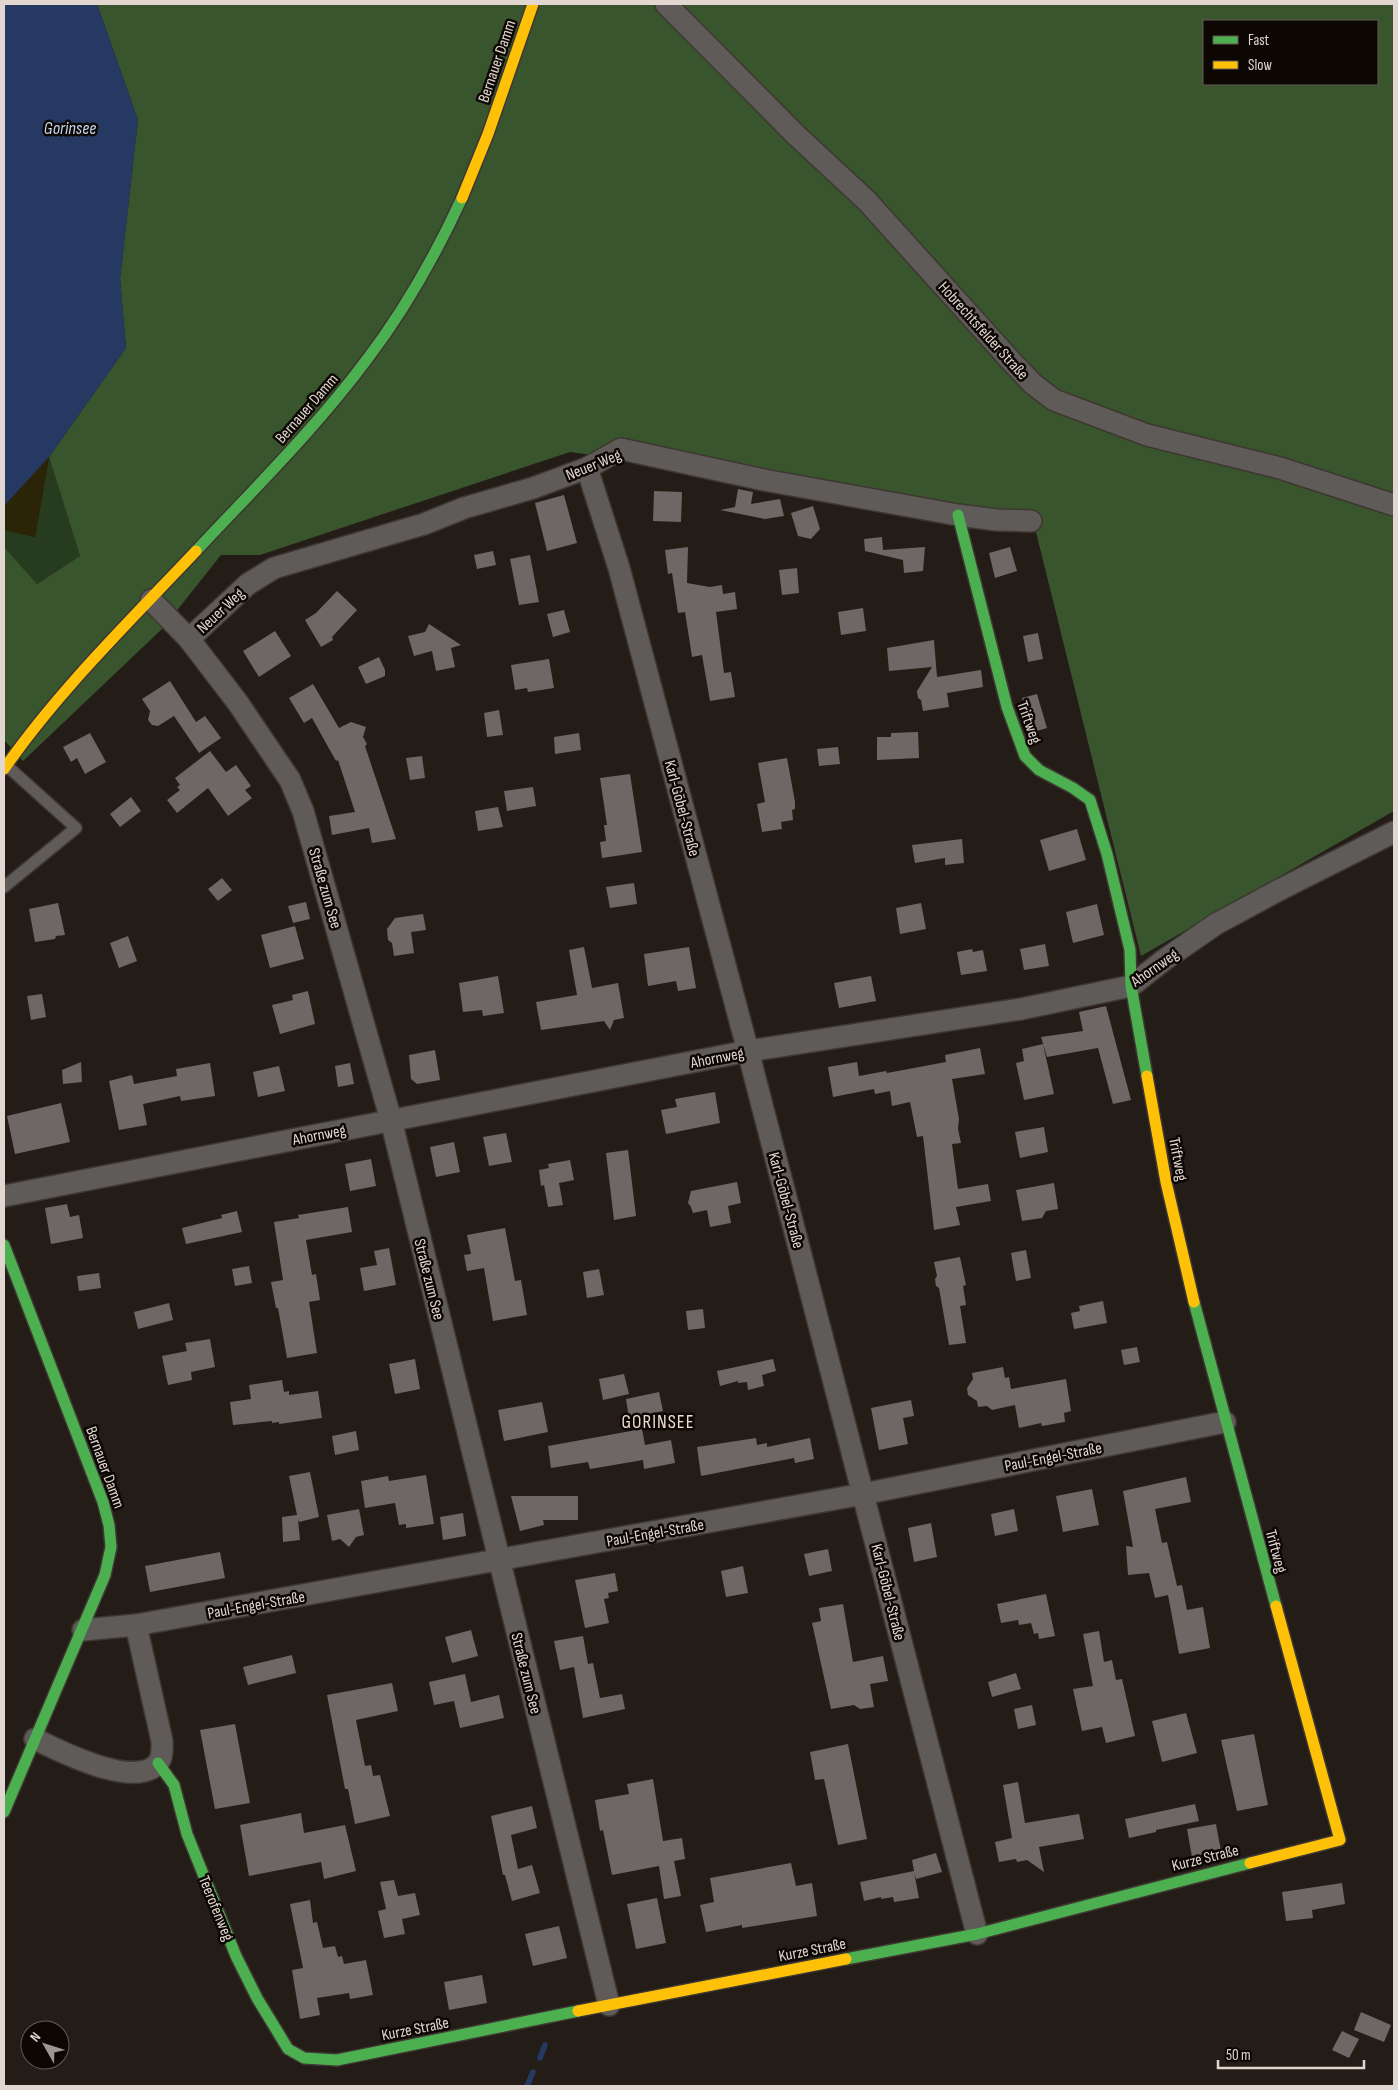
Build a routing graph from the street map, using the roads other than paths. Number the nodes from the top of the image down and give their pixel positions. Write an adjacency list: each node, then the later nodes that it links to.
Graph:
1 (533, 4): 7 (street, Bernauer Damm)
2 (666, 4): 4 (street, Hobrechtsfelder Straße)
3 (587, 468): 5 (street, Neuer Weg); 8 (street, Neuer Weg); 13 (street, Karl-Göbel-Straße)
4 (1394, 505)
5 (958, 515): 6 (street, Neuer Weg); 12 (street, Triftweg)
6 (1031, 520)
7 (152, 600): 8 (street, Straße zum See); 9 (street, Bernauer Damm)
8 (189, 639): 14 (street, Straße zum See)
9 (5, 767): 11 (lane)
10 (1394, 832): 12 (street, Ahornweg)
11 (4, 887)
12 (1131, 986): 13 (street, Ahornweg); 17 (street, Triftweg)
13 (748, 1051): 14 (street, Ahornweg); 18 (street, Karl-Göbel-Straße)
14 (391, 1120): 15 (street, Ahornweg); 19 (street, Straße zum See)
15 (4, 1196)
16 (4, 1245): 21 (street, Bernauer Damm)
17 (1225, 1422): 18 (street, Paul-Engel-Straße); 25 (street, Triftweg)
18 (863, 1494): 19 (street, Paul-Engel-Straße); 26 (street, Karl-Göbel-Straße)
19 (500, 1560): 20 (street, Paul-Engel-Straße); 27 (street, Straße zum See)
20 (136, 1625): 21 (street, Paul-Engel-Straße); 23 (street)
21 (83, 1630): 22 (street, Bernauer Damm)
22 (35, 1739): 23 (street); 24 (street, Bernauer Damm)
23 (158, 1763): 28 (street, Teerofenweg)
24 (4, 1812)
25 (1340, 1840): 26 (street, Kurze Straße)
26 (977, 1934): 27 (street, Kurze Straße)
27 (609, 2005): 28 (street, Kurze Straße)
28 (288, 2049)

